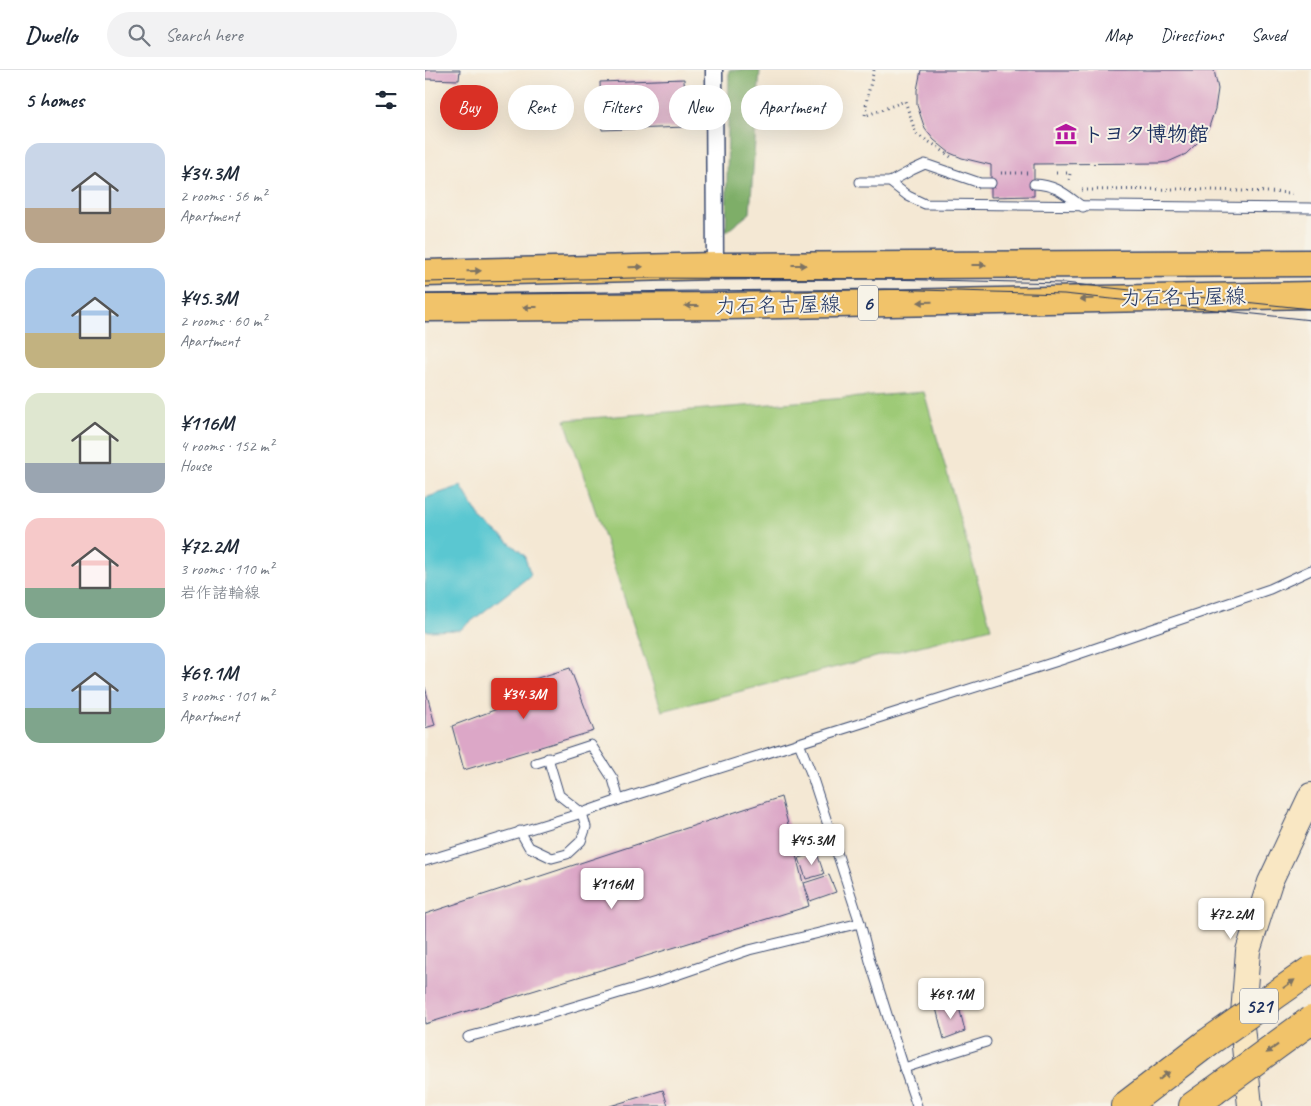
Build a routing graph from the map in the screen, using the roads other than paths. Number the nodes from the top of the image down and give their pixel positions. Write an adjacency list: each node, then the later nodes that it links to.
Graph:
1 (714, 70): 9 (street)
2 (860, 182): 3 (lane)
3 (890, 182): 4 (lane); 6 (lane)
4 (991, 183)
5 (1033, 184): 6 (lane)
6 (1083, 207): 7 (lane)
7 (1311, 208)
8 (1311, 263): 9 (main road, 力石名古屋線 / 6, one-way to 8)
9 (715, 266): 10 (main road, 力石名古屋線 / 6, one-way to 9)
10 (425, 273)
11 (1311, 295): 12 (main road, 力石名古屋線 / 6, one-way to 12)
12 (425, 308)
13 (1311, 570): 14 (lane)
14 (799, 743): 18 (lane); 22 (lane)
15 (548, 758): 16 (lane); 18 (lane); 19 (lane)
16 (535, 763)
17 (1311, 794): 31 (main road)
18 (619, 800): 19 (lane)
19 (582, 813): 20 (lane); 20 (lane)
20 (520, 831): 21 (lane)
21 (425, 861)
22 (860, 923): 25 (lane); 27 (lane)
23 (1311, 970): 30 (highway, 521, one-way to 23, bridge)
24 (1311, 1020): 28 (highway, 521, one-way to 28, bridge)
25 (468, 1036)
26 (986, 1042): 27 (lane)
27 (903, 1068): 29 (lane)
28 (1203, 1098)
29 (917, 1106)
30 (1125, 1106)
31 (1250, 1106)

